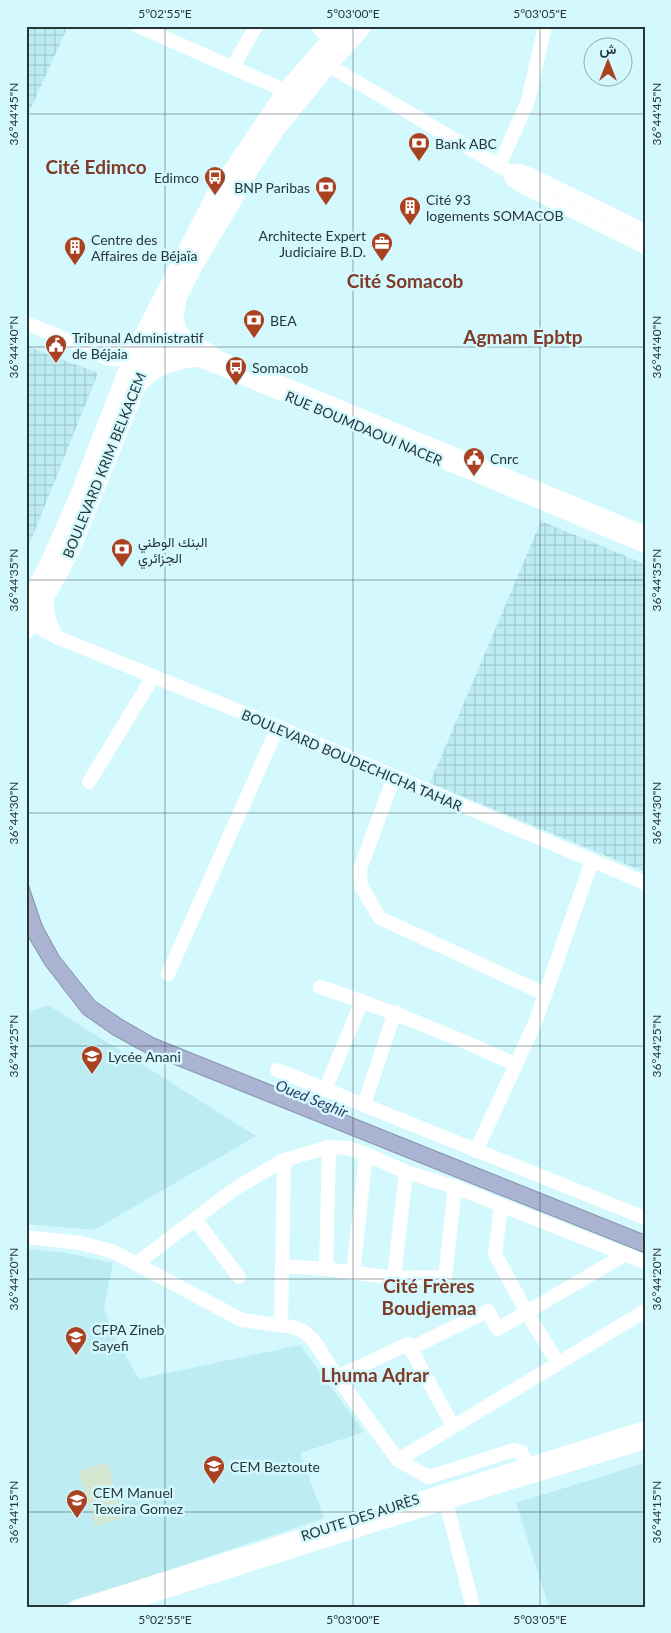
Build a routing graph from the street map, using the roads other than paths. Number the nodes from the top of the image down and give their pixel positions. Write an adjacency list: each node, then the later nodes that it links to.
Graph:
1 (138, 26): 11 (street)
2 (244, 26): 8 (street)
3 (256, 26): 8 (street)
4 (316, 26): 9 (street)
5 (343, 26): 9 (main road, BOULEVARD KRIM BELKACEM)
6 (363, 26): 10 (main road, BOULEVARD KRIM BELKACEM)
7 (546, 26): 13 (street)
8 (248, 40): 11 (street)
9 (331, 40): 12 (main road, BOULEVARD KRIM BELKACEM)
10 (328, 65): 13 (street); 16 (main road, BOULEVARD KRIM BELKACEM)
11 (233, 68): 12 (street)
12 (286, 91): 18 (main road, BOULEVARD KRIM BELKACEM)
13 (503, 168): 14 (street); 15 (street)
14 (645, 231)
15 (645, 247)
16 (180, 292): 18 (main road, BOULEVARD KRIM BELKACEM); 19 (main road)
17 (26, 323): 18 (street)
18 (145, 346): 19 (street, RUE BOUMDAOUI NACER); 20 (street, RUE BOUMDAOUI NACER); 21 (main road, BOULEVARD KRIM BELKACEM); 24 (main road, BOULEVARD KRIM BELKACEM)
19 (211, 354): 22 (street, RUE BOUMDAOUI NACER)
20 (193, 358): 21 (main road); 23 (street, RUE BOUMDAOUI NACER)
21 (137, 387): 25 (main road, BOULEVARD KRIM BELKACEM)
22 (645, 533)
23 (645, 546)
24 (34, 578): 26 (main road, BOULEVARD KRIM BELKACEM)
25 (46, 595): 26 (main road, BOULEVARD KRIM BELKACEM); 27 (street)
26 (27, 624): 27 (street, BOULEVARD BOUDECHICHA TAHAR)
27 (59, 638): 28 (street, BOULEVARD BOUDECHICHA TAHAR)
28 (153, 677): 29 (street, BOULEVARD BOUDECHICHA TAHAR); 31 (street)
29 (278, 727): 30 (street, BOULEVARD BOUDECHICHA TAHAR); 34 (street)
30 (394, 777): 32 (street, BOULEVARD BOUDECHICHA TAHAR); 36 (street)
31 (88, 782)
32 (592, 861): 33 (street, BOULEVARD BOUDECHICHA TAHAR); 36 (street)
33 (645, 883)
34 (168, 974)
35 (320, 987): 37 (street)
36 (545, 994): 39 (street)
37 (362, 1001): 38 (street); 41 (street)
38 (395, 1012): 39 (street); 42 (street)
39 (515, 1064): 44 (street)
40 (277, 1070): 41 (street)
41 (326, 1090): 42 (street)
42 (364, 1105): 44 (street)
43 (329, 1147): 45 (street); 46 (street); 57 (street)
44 (476, 1151): 50 (street)
45 (366, 1154): 47 (street); 58 (street)
46 (284, 1160): 51 (street); 56 (street)
47 (406, 1172): 48 (street); 60 (street)
48 (455, 1187): 49 (street); 60 (street)
49 (500, 1206): 53 (street); 62 (street)
50 (645, 1218)
51 (195, 1219): 55 (street); 59 (street)
52 (26, 1238): 55 (street)
53 (626, 1254): 54 (street); 62 (street)
54 (645, 1262)
55 (136, 1264): 63 (street)
56 (283, 1266): 57 (street); 63 (street)
57 (326, 1270): 58 (street)
58 (353, 1273): 60 (street)
59 (239, 1277)
60 (394, 1278)
61 (645, 1311): 65 (street)
62 (527, 1313): 64 (street); 65 (street)
63 (281, 1325): 66 (street)
64 (411, 1348): 66 (street); 67 (street)
65 (558, 1363): 67 (street)
66 (337, 1377): 70 (street)
67 (453, 1426): 70 (street)
68 (645, 1428): 71 (street, ROUTE DES AURÈS)
69 (645, 1442): 72 (street, ROUTE DES AURÈS)
70 (398, 1460): 71 (street)
71 (528, 1465): 72 (street, ROUTE DES AURÈS)
72 (445, 1496): 73 (street, ROUTE DES AURÈS); 74 (street, ROUTE DES AURÈS); 75 (street)
73 (76, 1607)
74 (116, 1607)
75 (472, 1607)

